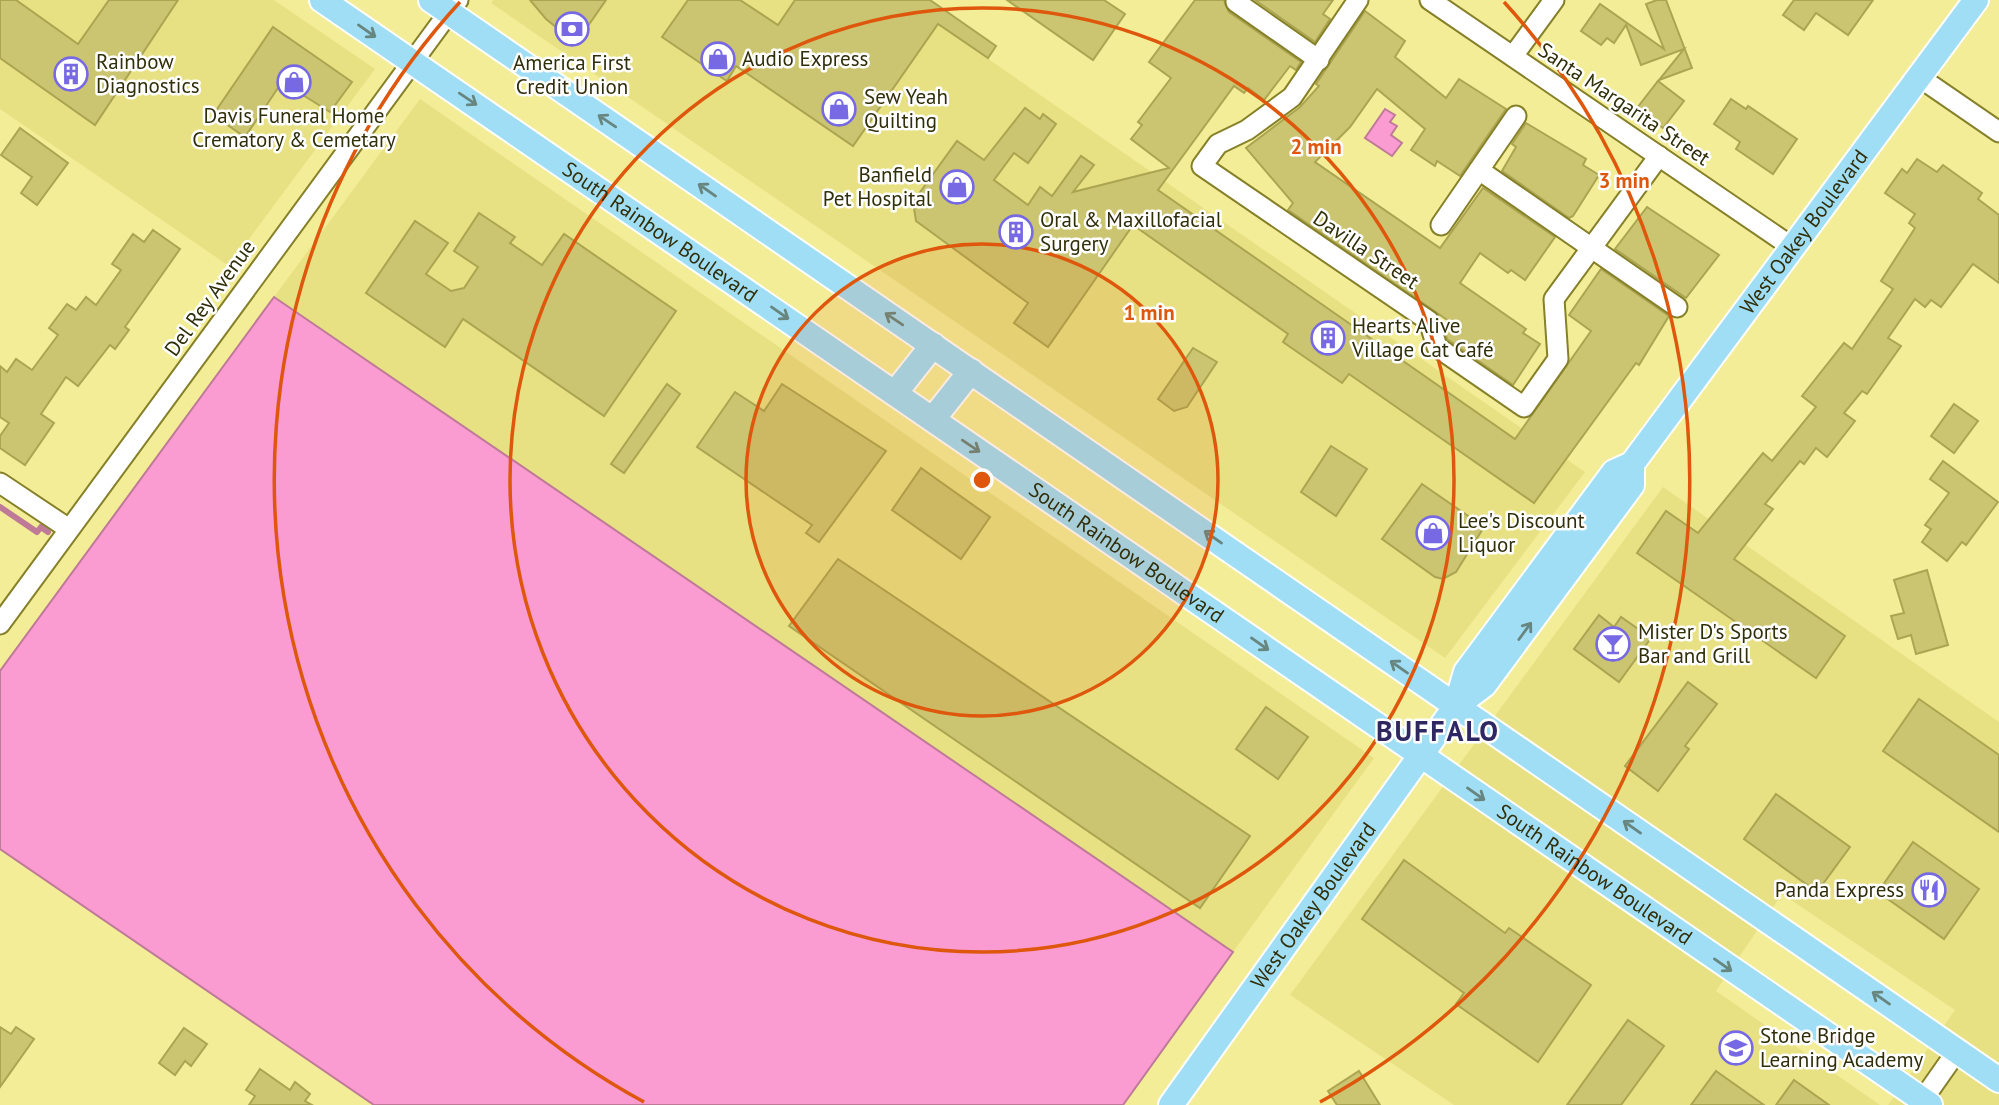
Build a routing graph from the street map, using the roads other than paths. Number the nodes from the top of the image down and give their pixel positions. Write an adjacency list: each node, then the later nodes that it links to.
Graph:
1 (322, 0): 10 (main road, South Rainbow Boulevard, one-way to 10)
2 (1358, 0): 9 (street)
3 (1430, 0): 8 (street, Santa Margarita Street)
4 (1554, 0): 8 (street)
5 (1976, 0): 11 (main road, West Oakey Boulevard)
6 (1236, 2): 9 (street)
7 (446, 4): 10 (street, Del Rey Avenue); 20 (main road, one-way to 7)
8 (1513, 56): 14 (street, Santa Margarita Street)
9 (1319, 60): 17 (street, Davilla Street)
10 (412, 61): 22 (main road, South Rainbow Boulevard, one-way to 22); 25 (street, Del Rey Avenue)
11 (1919, 77): 13 (street); 18 (main road, West Oakey Boulevard)
12 (1516, 116): 15 (street)
13 (1999, 132)
14 (1659, 156): 17 (street); 18 (street, Santa Margarita Street)
15 (1479, 170): 16 (street); 17 (street)
16 (1441, 225)
17 (1593, 246): 19 (street)
18 (1792, 247): 27 (main road, West Oakey Boulevard)
19 (1677, 307)
20 (933, 345): 21 (main road); 22 (main road)
21 (971, 371): 23 (main road); 27 (main road, one-way to 21)
22 (895, 393): 23 (main road, South Rainbow Boulevard)
23 (933, 419): 28 (main road, South Rainbow Boulevard, one-way to 28)
24 (0, 483): 25 (street)
25 (69, 529): 26 (street, Del Rey Avenue)
26 (0, 624)
27 (1456, 706): 28 (main road, West Oakey Boulevard); 29 (main road, one-way to 27)
28 (1420, 755): 31 (main road, South Rainbow Boulevard, one-way to 31); 32 (main road, West Oakey Boulevard)
29 (1957, 1051): 30 (main road); 31 (street)
30 (1999, 1080)
31 (1924, 1103)
32 (1171, 1105)

